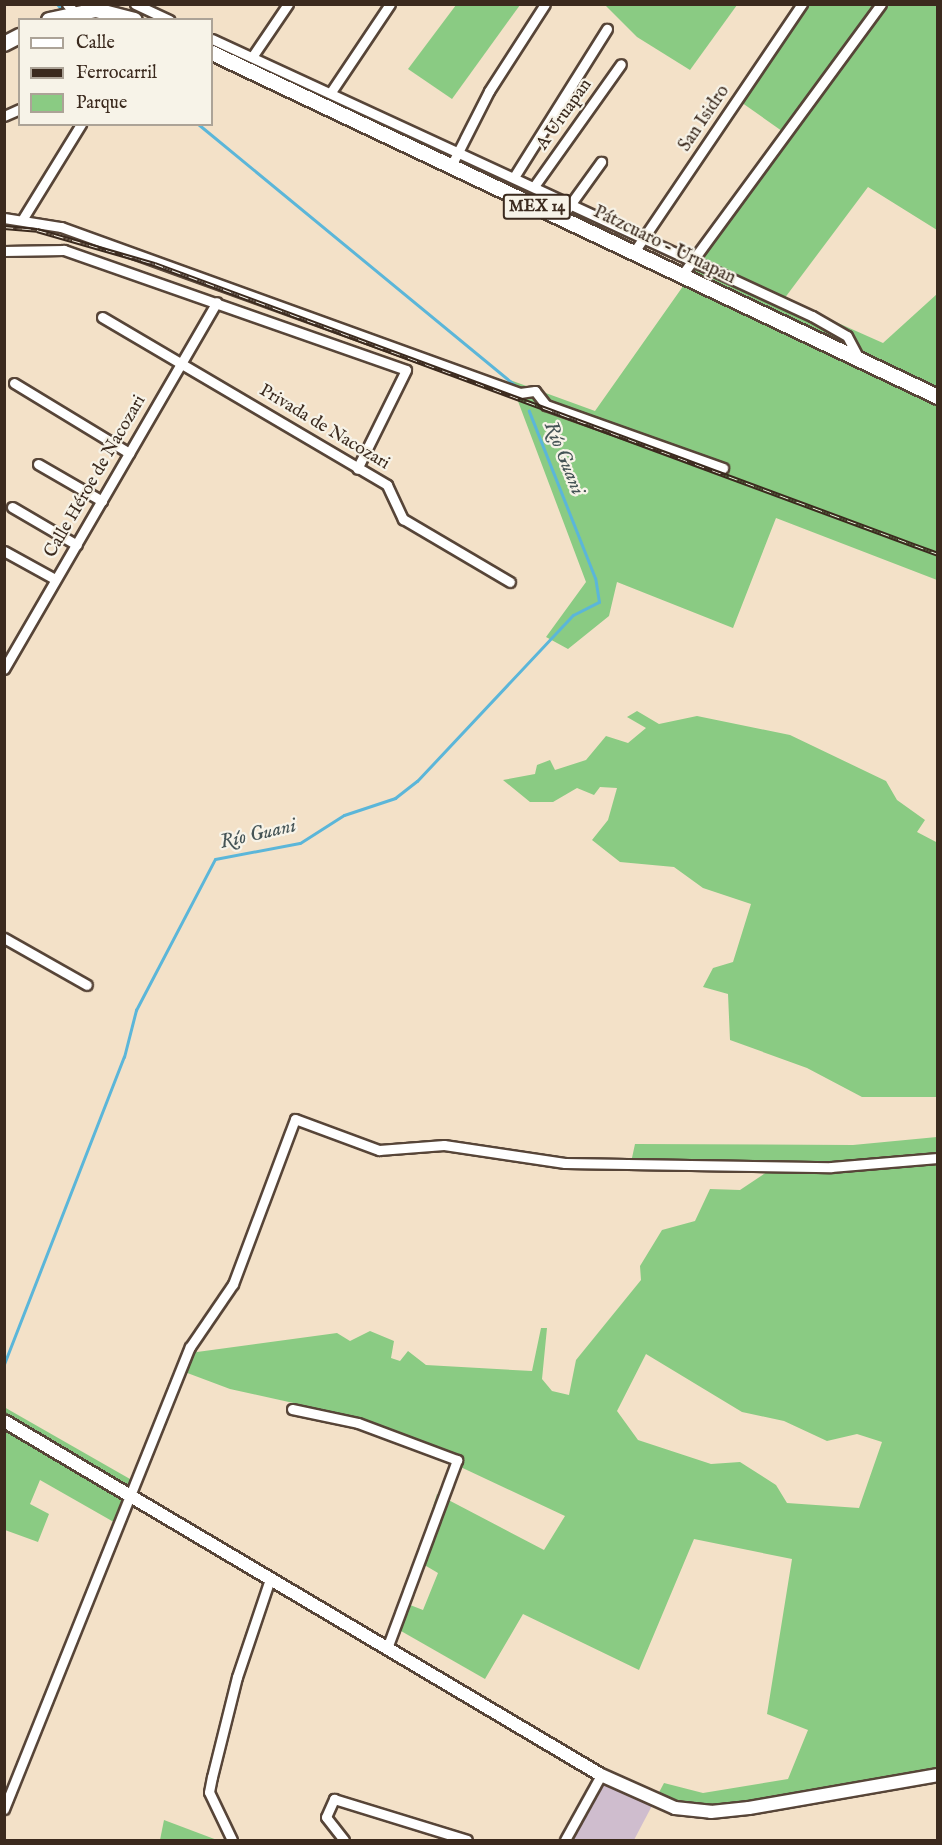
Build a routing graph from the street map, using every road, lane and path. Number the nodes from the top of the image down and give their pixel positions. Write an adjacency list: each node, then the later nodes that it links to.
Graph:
1 (135, 4): 7 (street)
2 (288, 4): 17 (street)
3 (390, 4): 19 (street)
4 (545, 4): 21 (street)
5 (801, 4): 30 (street, San Isidro)
6 (881, 4): 33 (street)
7 (147, 7): 11 (street)
8 (69, 11): 9 (street); 10 (main road)
9 (92, 18)
10 (120, 18)
11 (166, 18)
12 (607, 28): 24 (street)
13 (18, 37): 15 (main road)
14 (213, 39): 17 (street)
15 (4, 44)
16 (213, 53): 23 (main road, Pátzcuaro - Uruapan / MEX 14)
17 (252, 57): 19 (street)
18 (621, 64): 25 (street, A Uruapan)
19 (331, 92): 21 (street)
20 (80, 126): 29 (street)
21 (455, 152): 23 (street); 24 (street)
22 (602, 162): 26 (street)
23 (450, 168): 27 (main road, Pátzcuaro - Uruapan / MEX 14)
24 (514, 177): 25 (street)
25 (535, 185): 26 (street)
26 (572, 202): 27 (street); 30 (street)
27 (562, 216): 32 (main road, Pátzcuaro - Uruapan / MEX 14)
28 (4, 218): 29 (street)
29 (22, 220): 44 (street)
30 (644, 236): 32 (street, San Isidro); 33 (street)
31 (4, 251): 35 (street)
32 (634, 252): 34 (main road, Pátzcuaro - Uruapan / MEX 14)
33 (694, 261): 34 (street); 37 (street)
34 (682, 275): 37 (main road, Pátzcuaro - Uruapan / MEX 14)
35 (217, 303): 38 (street, Calle Héroe de Nacozari); 43 (street)
36 (102, 317): 38 (street, Privada de Nacozari)
37 (861, 362): 40 (main road, Pátzcuaro - Uruapan / MEX 14)
38 (182, 363): 41 (street, Calle Héroe de Nacozari); 43 (street, Privada de Nacozari)
39 (14, 383): 41 (street)
40 (938, 397)
41 (129, 453): 45 (street, Calle Héroe de Nacozari)
42 (38, 464): 45 (street)
43 (357, 468): 50 (street, Privada de Nacozari)
44 (723, 468)
45 (102, 501): 47 (street, Calle Héroe de Nacozari)
46 (12, 507): 47 (street)
47 (77, 545): 49 (street, Calle Héroe de Nacozari)
48 (4, 551): 49 (street)
49 (56, 579): 51 (street, Calle Héroe de Nacozari)
50 (510, 582)
51 (4, 669)
52 (4, 938): 53 (street)
53 (87, 985)
54 (938, 1158): 57 (street)
55 (292, 1409): 59 (street)
56 (4, 1421): 57 (main road)
57 (131, 1496): 58 (main road); 62 (street)
58 (270, 1579): 59 (main road); 63 (street)
59 (387, 1648): 60 (main road)
60 (601, 1775): 61 (main road); 66 (street)
61 (938, 1775)
62 (4, 1809)
63 (231, 1840)
64 (344, 1840): 65 (street)
65 (467, 1840)
66 (565, 1840)

